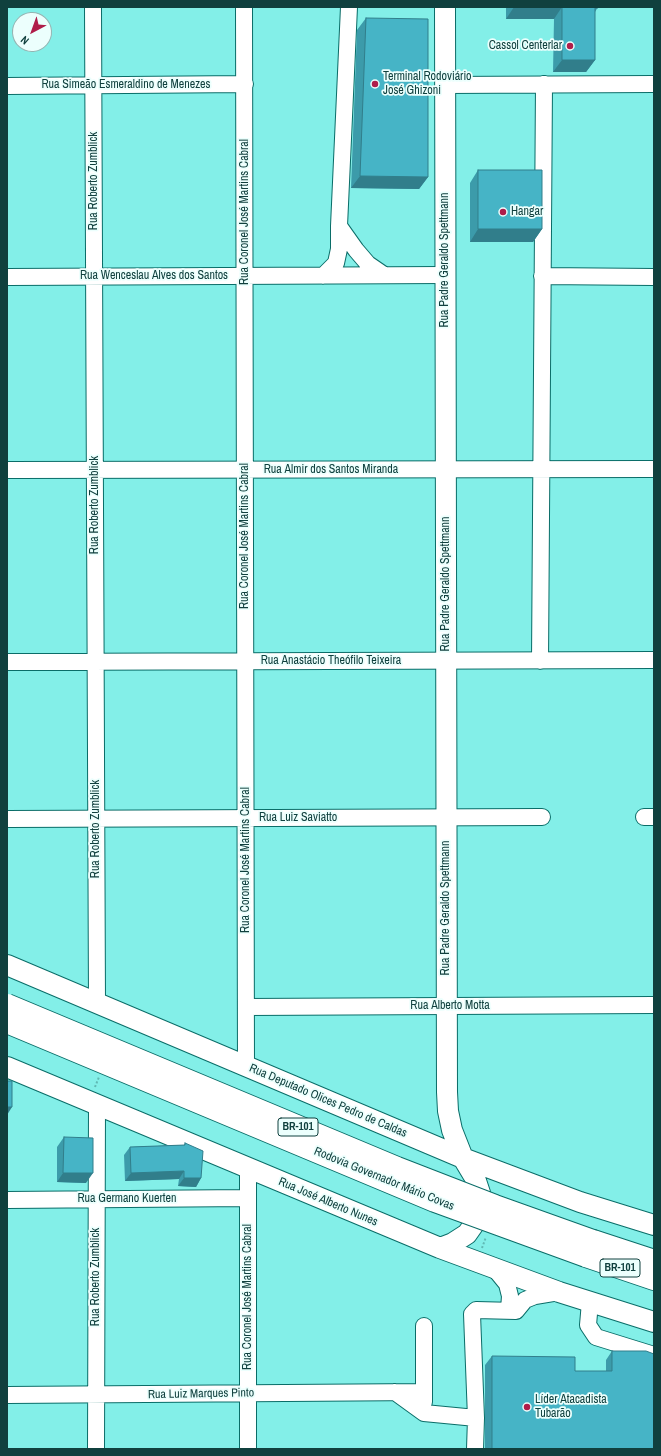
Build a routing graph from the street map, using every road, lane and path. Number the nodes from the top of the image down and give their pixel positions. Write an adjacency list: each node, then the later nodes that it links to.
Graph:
1 (93, 7): 10 (street, Rua Roberto Zumblick)
2 (244, 7): 5 (street, Rua Coronel José Martins Cabral)
3 (349, 7): 11 (street)
4 (445, 7): 8 (main road, Rua Padre Geraldo Spettmann)
5 (245, 84): 10 (street, Rua Simeão Esmeraldino de Menezes); 14 (street, Rua Coronel José Martins Cabral)
6 (544, 84): 7 (street); 8 (street); 17 (street)
7 (654, 84)
8 (445, 85): 12 (main road, Rua Padre Geraldo Spettmann)
9 (7, 86): 10 (street, Rua Simeão Esmeraldino de Menezes)
10 (93, 86): 13 (street, Rua Roberto Zumblick)
11 (339, 226): 15 (street); 16 (street)
12 (445, 275): 16 (street, Rua Wenceslau Alves dos Santos); 25 (main road, Rua Padre Geraldo Spettmann)
13 (94, 276): 14 (street, Rua Wenceslau Alves dos Santos); 18 (street, Rua Wenceslau Alves dos Santos); 23 (street, Rua Roberto Zumblick)
14 (245, 276): 15 (street, Rua Wenceslau Alves dos Santos); 24 (street, Rua Coronel José Martins Cabral)
15 (323, 276): 16 (street, Rua Wenceslau Alves dos Santos)
16 (384, 276)
17 (542, 276): 19 (street); 20 (street)
18 (7, 277)
19 (654, 277)
20 (541, 469): 21 (street, Rua Almir dos Santos Miranda); 25 (street, Rua Almir dos Santos Miranda); 29 (street)
21 (654, 469)
22 (7, 470): 23 (street, Rua Almir dos Santos Miranda)
23 (95, 470): 24 (street, Rua Almir dos Santos Miranda); 31 (street, Rua Roberto Zumblick)
24 (245, 470): 25 (street, Rua Almir dos Santos Miranda); 27 (street, Rua Coronel José Martins Cabral)
25 (446, 470): 28 (main road, Rua Padre Geraldo Spettmann)
26 (654, 660): 29 (street, Rua Anastácio Theófilo Teixeira)
27 (245, 661): 28 (street, Rua Anastácio Theófilo Teixeira); 31 (street, Rua Anastácio Theófilo Teixeira); 35 (street, Rua Coronel José Martins Cabral)
28 (446, 661): 29 (street, Rua Anastácio Theófilo Teixeira); 32 (main road, Rua Padre Geraldo Spettmann)
29 (540, 661)
30 (7, 662): 31 (street, Rua Anastácio Theófilo Teixeira)
31 (95, 662): 34 (street, Rua Roberto Zumblick)
32 (446, 818): 33 (street, Rua Luiz Saviatto); 35 (street, Rua Luiz Saviatto); 41 (main road, Rua Padre Geraldo Spettmann)
33 (542, 818)
34 (96, 819): 35 (street, Rua Luiz Saviatto); 36 (street, Rua Luiz Saviatto); 38 (street, Rua Roberto Zumblick)
35 (246, 819): 42 (street, Rua Coronel José Martins Cabral)
36 (7, 820)
37 (7, 965): 38 (main road, Rua Deputado Olices Pedro de Caldas)
38 (97, 1003): 44 (main road, Rua Deputado Olices Pedro de Caldas)
39 (7, 1005): 54 (highway, Rodovia Governador Mário Covas / BR-101, bridge)
40 (654, 1005): 41 (street, Rua Alberto Motta)
41 (446, 1006): 42 (street, Rua Alberto Motta); 47 (main road, Rua Padre Geraldo Spettmann)
42 (246, 1007): 44 (street, Rua Coronel José Martins Cabral)
43 (7, 1022): 54 (highway, Rodovia Governador Mário Covas / BR-101, bridge)
44 (246, 1066): 47 (main road, Rua Deputado Olices Pedro de Caldas)
45 (7, 1067): 46 (main road, Rua José Alberto Nunes)
46 (97, 1105): 48 (main road, Rua José Alberto Nunes); 50 (street, Rua Roberto Zumblick)
47 (463, 1158): 52 (main road, Rua Deputado Olices Pedro de Caldas); 53 (main road, Rua Padre Geraldo Spettmann)
48 (248, 1168): 49 (street, Rua Coronel José Martins Cabral); 53 (main road, Rua José Alberto Nunes)
49 (248, 1198): 50 (street, Rua Germano Kuerten); 66 (street, Rua Coronel José Martins Cabral)
50 (97, 1199): 51 (street, Rua Germano Kuerten); 67 (street, Rua Roberto Zumblick)
51 (7, 1200)
52 (654, 1225)
53 (440, 1248): 56 (main road, Rua José Alberto Nunes)
54 (590, 1249): 55 (highway, Rodovia Governador Mário Covas / BR-101); 57 (highway, Rodovia Governador Mário Covas / BR-101)
55 (654, 1261)
56 (494, 1268): 58 (main road, Rua José Alberto Nunes); 60 (street)
57 (654, 1279)
58 (559, 1292): 59 (main road, Rua José Alberto Nunes); 60 (street)
59 (590, 1302): 61 (main road, Rua José Alberto Nunes); 63 (street)
60 (512, 1310): 70 (street)
61 (654, 1322)
62 (424, 1326): 65 (street)
63 (654, 1355)
64 (395, 1392): 65 (street, Rua Luiz Marques Pinto); 66 (street, Rua Luiz Marques Pinto); 69 (street)
65 (424, 1392): 69 (street)
66 (248, 1393): 67 (street, Rua Luiz Marques Pinto); 72 (street, Rua Coronel José Martins Cabral)
67 (96, 1394): 68 (street, Rua Luiz Marques Pinto); 71 (street, Rua Roberto Zumblick)
68 (7, 1395)
69 (424, 1413): 70 (street)
70 (476, 1418): 73 (street)
71 (96, 1449)
72 (248, 1449)
73 (475, 1449)

